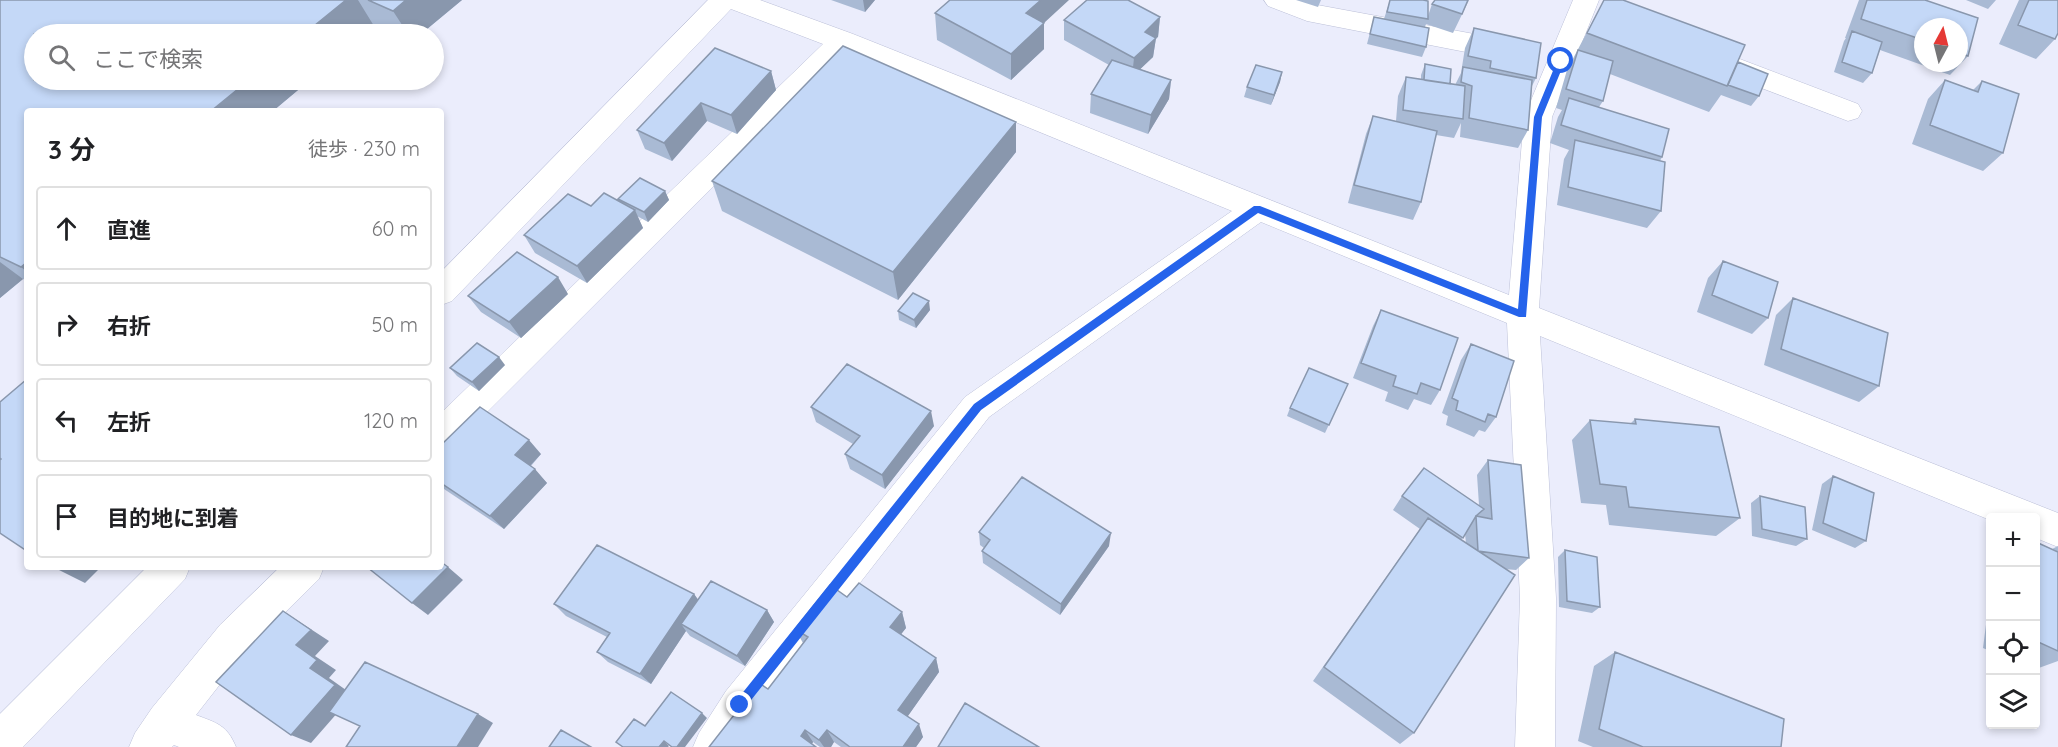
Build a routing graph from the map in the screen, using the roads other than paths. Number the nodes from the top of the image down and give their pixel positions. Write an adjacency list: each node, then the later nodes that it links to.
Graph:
1 (724, 0): 10 (street)
2 (733, 0): 5 (street)
3 (1277, 0): 7 (street)
4 (1591, 9): 7 (street)
5 (843, 42): 9 (street); 12 (street)
6 (1704, 55): 8 (street)
7 (1561, 61): 11 (street)
8 (1848, 111)
9 (1257, 209): 11 (street); 21 (street)
10 (444, 289)
11 (1523, 315): 13 (street); 22 (street)
12 (444, 432)
13 (2014, 513)
14 (2040, 523): 15 (street)
15 (2058, 530)
16 (169, 570): 19 (street)
17 (303, 570): 18 (street)
18 (157, 734): 20 (street)
19 (0, 742)
20 (216, 747)
21 (713, 747)
22 (1535, 747)

